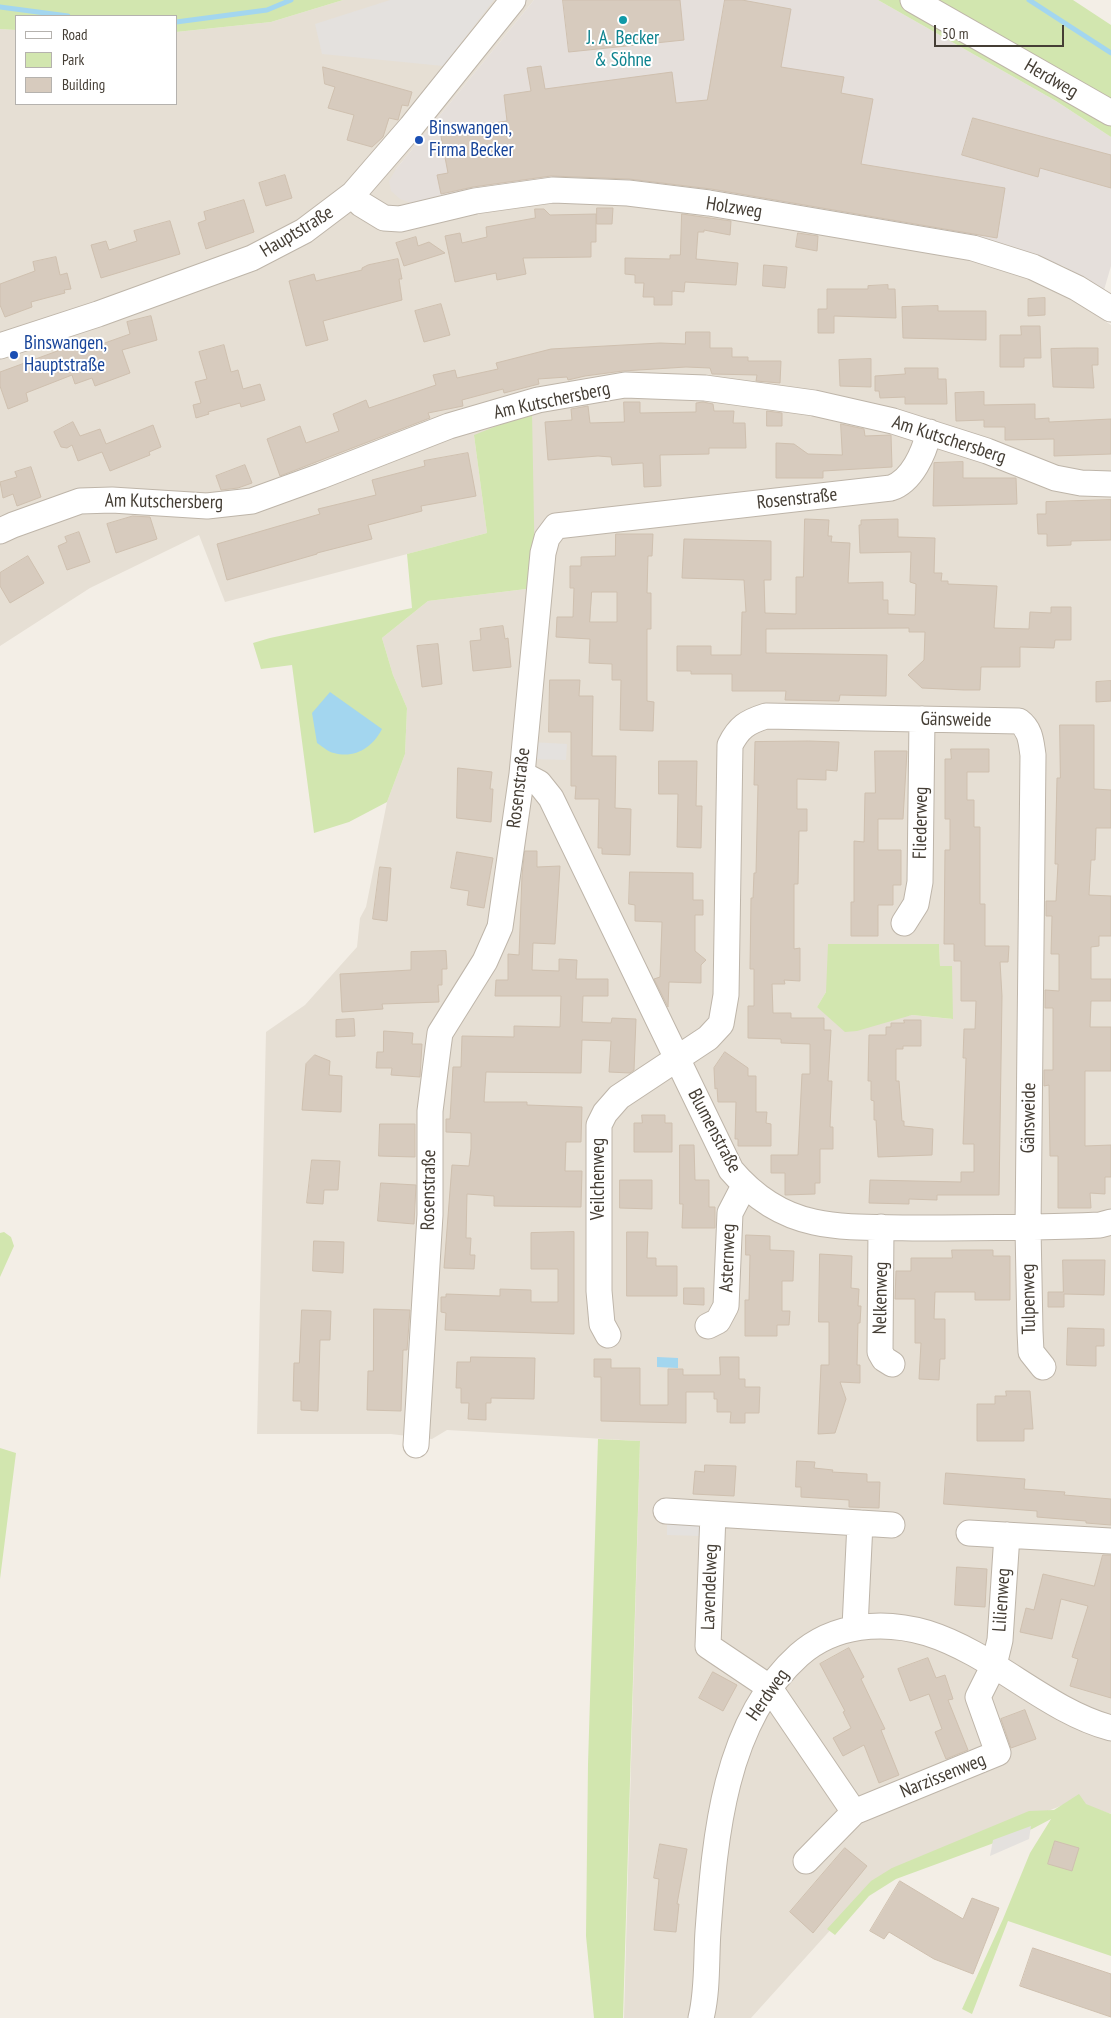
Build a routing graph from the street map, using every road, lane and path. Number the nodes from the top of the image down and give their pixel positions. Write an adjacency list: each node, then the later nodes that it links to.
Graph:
1 (513, 0): 4 (street, Hauptstraße)
2 (913, 0): 3 (street, Herdweg)
3 (1111, 113)
4 (353, 194): 5 (street, Holzweg); 6 (street, Hauptstraße)
5 (1111, 309)
6 (0, 346)
7 (930, 432): 8 (street, Am Kutschersberg); 9 (street, Am Kutschersberg); 11 (street, Rosenstraße)
8 (1111, 484)
9 (0, 531)
10 (922, 719): 12 (street, Fliederweg); 13 (street, Gänsweide); 17 (street, Gänsweide)
11 (522, 774): 13 (street, Blumenstraße); 22 (street, Rosenstraße)
12 (904, 923)
13 (678, 1060): 14 (street, Blumenstraße); 19 (street, Veilchenweg)
14 (744, 1186): 16 (street, Blumenstraße); 18 (street, Asternweg)
15 (1111, 1222): 17 (street, Blumenstraße)
16 (881, 1227): 17 (street, Blumenstraße); 20 (street, Nelkenweg)
17 (1028, 1228): 21 (street, Tulpenweg)
18 (708, 1326)
19 (608, 1334)
20 (892, 1364)
21 (1043, 1367)
22 (416, 1445)
23 (666, 1511): 24 (street)
24 (713, 1514): 25 (street); 32 (street, Lavendelweg)
25 (860, 1523): 26 (street); 30 (street)
26 (892, 1525)
27 (969, 1533): 28 (street)
28 (1007, 1535): 29 (street); 31 (street, Lilienweg)
29 (1111, 1541)
30 (855, 1627): 31 (street, Herdweg); 32 (street, Herdweg)
31 (994, 1665): 33 (street, Herdweg); 34 (street, Narzissenweg)
32 (769, 1687): 34 (street); 36 (street, Herdweg)
33 (1111, 1728)
34 (854, 1812): 35 (street, Narzissenweg)
35 (806, 1861)
36 (701, 2018)

